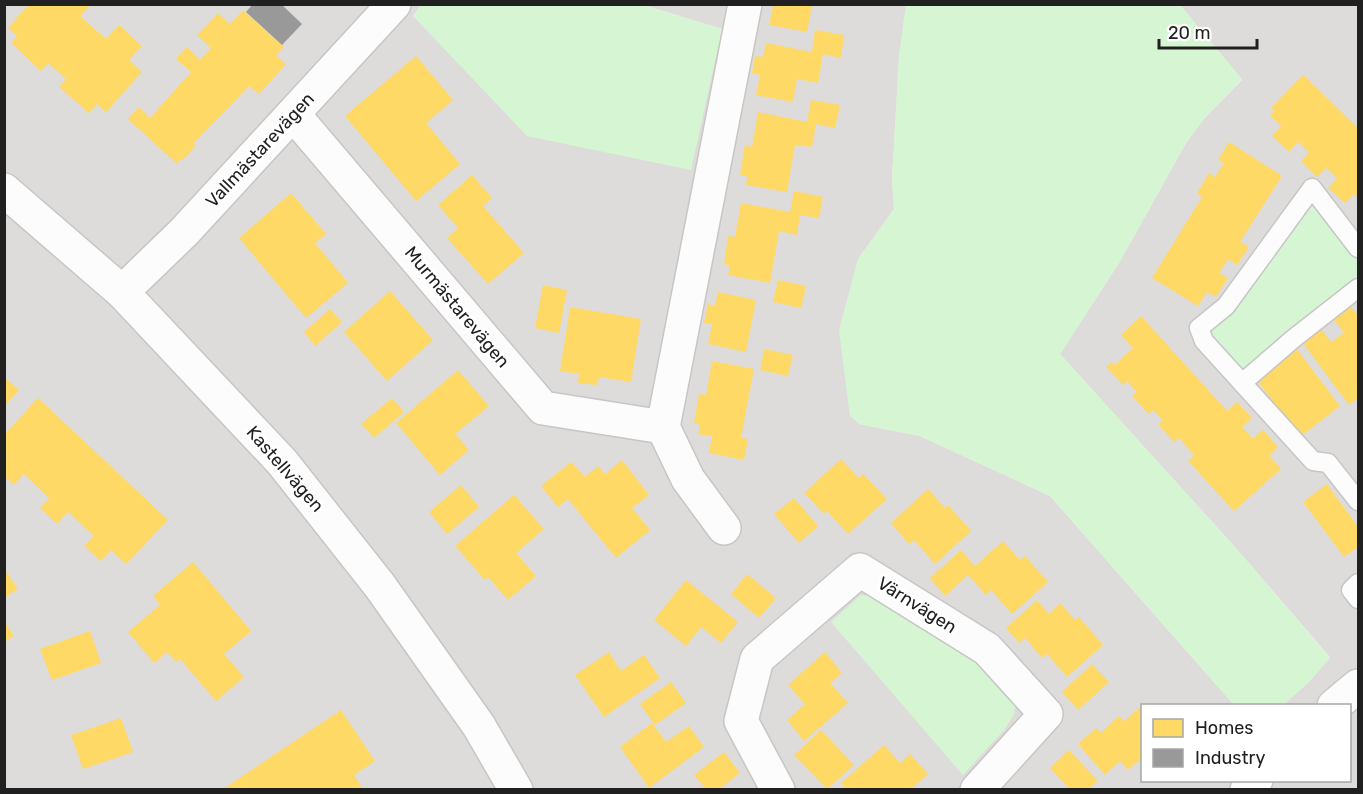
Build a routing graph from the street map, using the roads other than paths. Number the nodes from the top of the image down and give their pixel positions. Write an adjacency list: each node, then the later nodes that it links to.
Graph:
1 (393, 4): 3 (street, Vallmästarevägen)
2 (745, 4): 9 (street)
3 (293, 114): 7 (street, Vallmästarevägen); 9 (street, Murmästarevägen)
4 (4, 190): 7 (street, Kastellvägen)
5 (1359, 248): 8 (lane)
6 (1359, 288): 8 (lane)
7 (122, 292): 16 (street, Kastellvägen)
8 (1242, 383): 10 (lane)
9 (663, 428): 11 (street)
10 (1359, 501)
11 (724, 528)
12 (1359, 583): 13 (lane)
13 (1359, 599)
14 (1359, 686): 15 (street)
15 (1335, 704)
16 (516, 789)
17 (778, 789): 18 (street, Värnvägen)
18 (977, 789)

